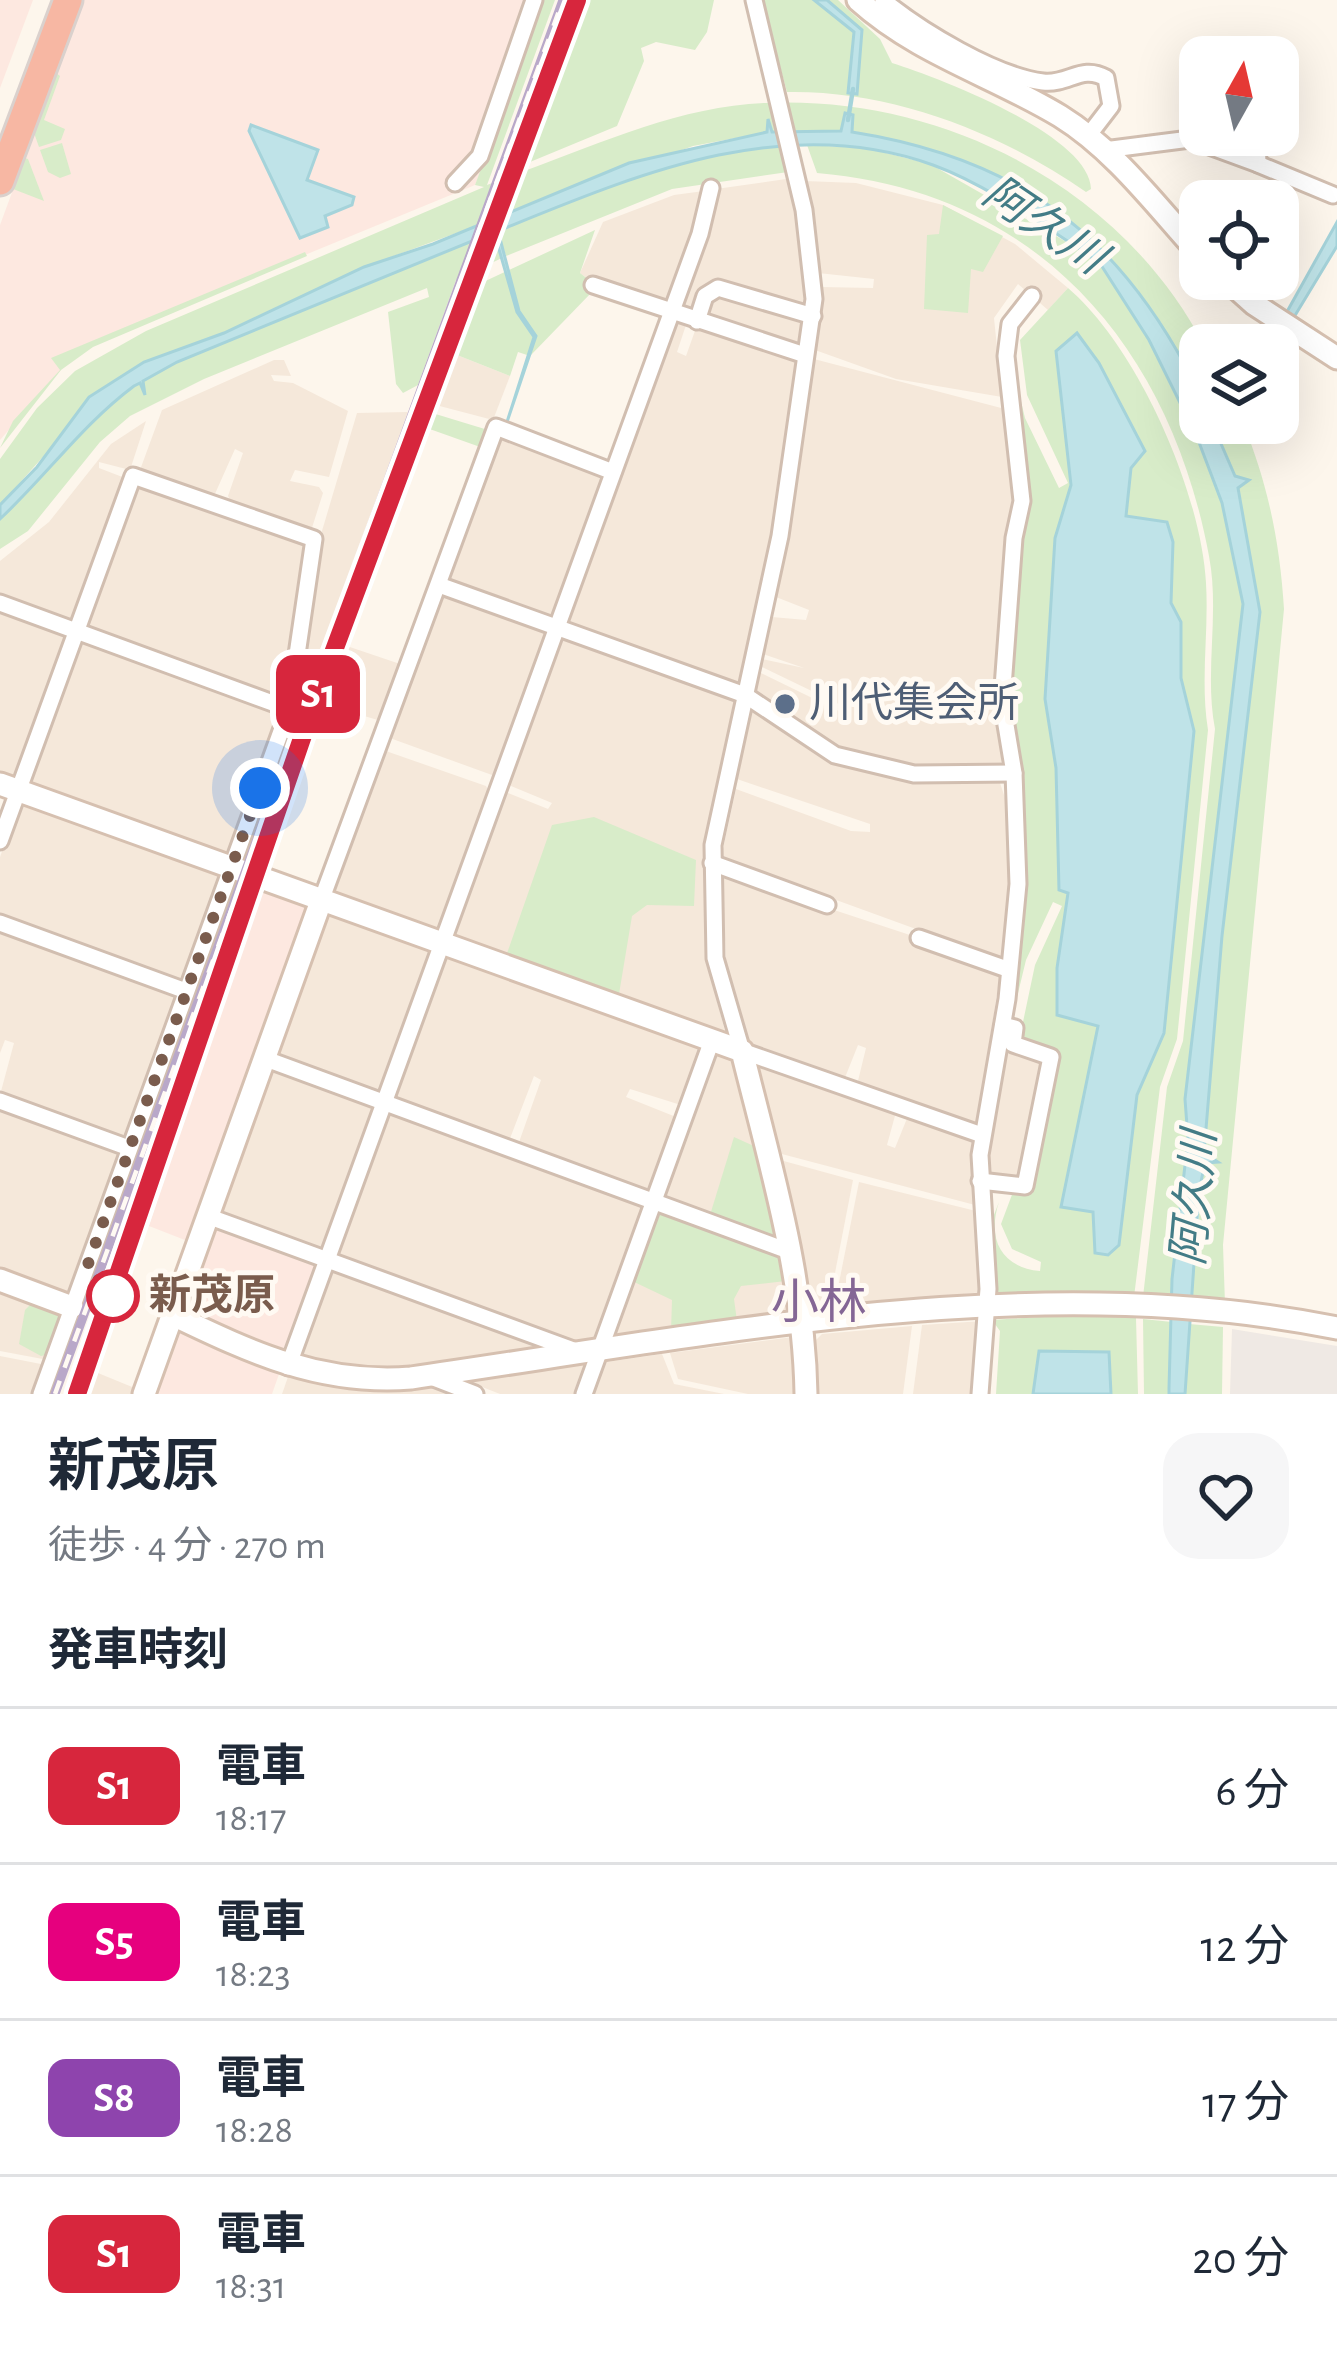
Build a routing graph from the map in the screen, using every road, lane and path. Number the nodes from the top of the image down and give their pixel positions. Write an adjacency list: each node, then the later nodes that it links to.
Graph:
1 (48, 0): 7 (highway)
2 (68, 0): 11 (highway)
3 (534, 0): 12 (street)
4 (754, 0): 22 (street)
5 (858, 0): 8 (street)
6 (883, 0): 8 (street)
7 (0, 131)
8 (1096, 143): 10 (street); 15 (street)
9 (1258, 156): 10 (street)
10 (1258, 164): 14 (street)
11 (0, 182)
12 (455, 183)
13 (711, 188): 21 (street)
14 (1333, 195)
15 (1179, 232)
16 (593, 285): 21 (street)
17 (1032, 296): 33 (street)
18 (1250, 300): 20 (street)
19 (1255, 300): 20 (street)
20 (1254, 304): 25 (street)
21 (670, 313): 23 (street); 26 (street)
22 (813, 316): 23 (street); 24 (street)
23 (697, 321): 24 (street)
24 (805, 356): 31 (street)
25 (1337, 358)
26 (613, 472): 27 (street); 29 (street)
27 (439, 585): 29 (street); 38 (street)
28 (0, 603): 30 (street)
29 (556, 627): 31 (street); 42 (street)
30 (76, 631): 32 (street); 32 (street); 34 (street)
31 (745, 695): 33 (street); 36 (street)
32 (289, 709): 37 (street)
33 (1014, 773): 43 (street)
34 (9, 787): 35 (street); 37 (street)
35 (0, 841)
36 (712, 863): 39 (street); 47 (street)
37 (230, 867): 38 (street); 44 (street)
38 (321, 902): 42 (street); 48 (street)
39 (827, 905)
40 (0, 923): 44 (street)
41 (919, 938): 43 (street)
42 (440, 944): 46 (street); 50 (street)
43 (1007, 969): 45 (street)
44 (186, 991): 52 (street)
45 (1003, 1025): 51 (street); 53 (street)
46 (711, 1043): 47 (street); 54 (street)
47 (742, 1051): 51 (street); 56 (street)
48 (266, 1060): 50 (street); 55 (street)
49 (0, 1101): 52 (street)
50 (383, 1102): 54 (street); 57 (street)
51 (982, 1136): 53 (street)
52 (129, 1148): 59 (street)
53 (980, 1181): 60 (street)
54 (653, 1200): 56 (street); 64 (street)
55 (210, 1217): 57 (street); 61 (street)
56 (791, 1252): 62 (street)
57 (326, 1259): 64 (street); 65 (street)
58 (0, 1280): 59 (street)
59 (73, 1307): 67 (street)
60 (988, 1308): 62 (street); 63 (street); 72 (street)
61 (173, 1315): 65 (street); 68 (street)
62 (803, 1324): 64 (street); 71 (street)
63 (1337, 1328)
64 (592, 1352): 66 (street); 70 (street)
65 (288, 1367): 66 (street)
66 (428, 1376): 69 (street)
67 (41, 1394)
68 (144, 1394)
69 (476, 1394)
70 (584, 1394)
71 (806, 1394)
72 (980, 1394)

